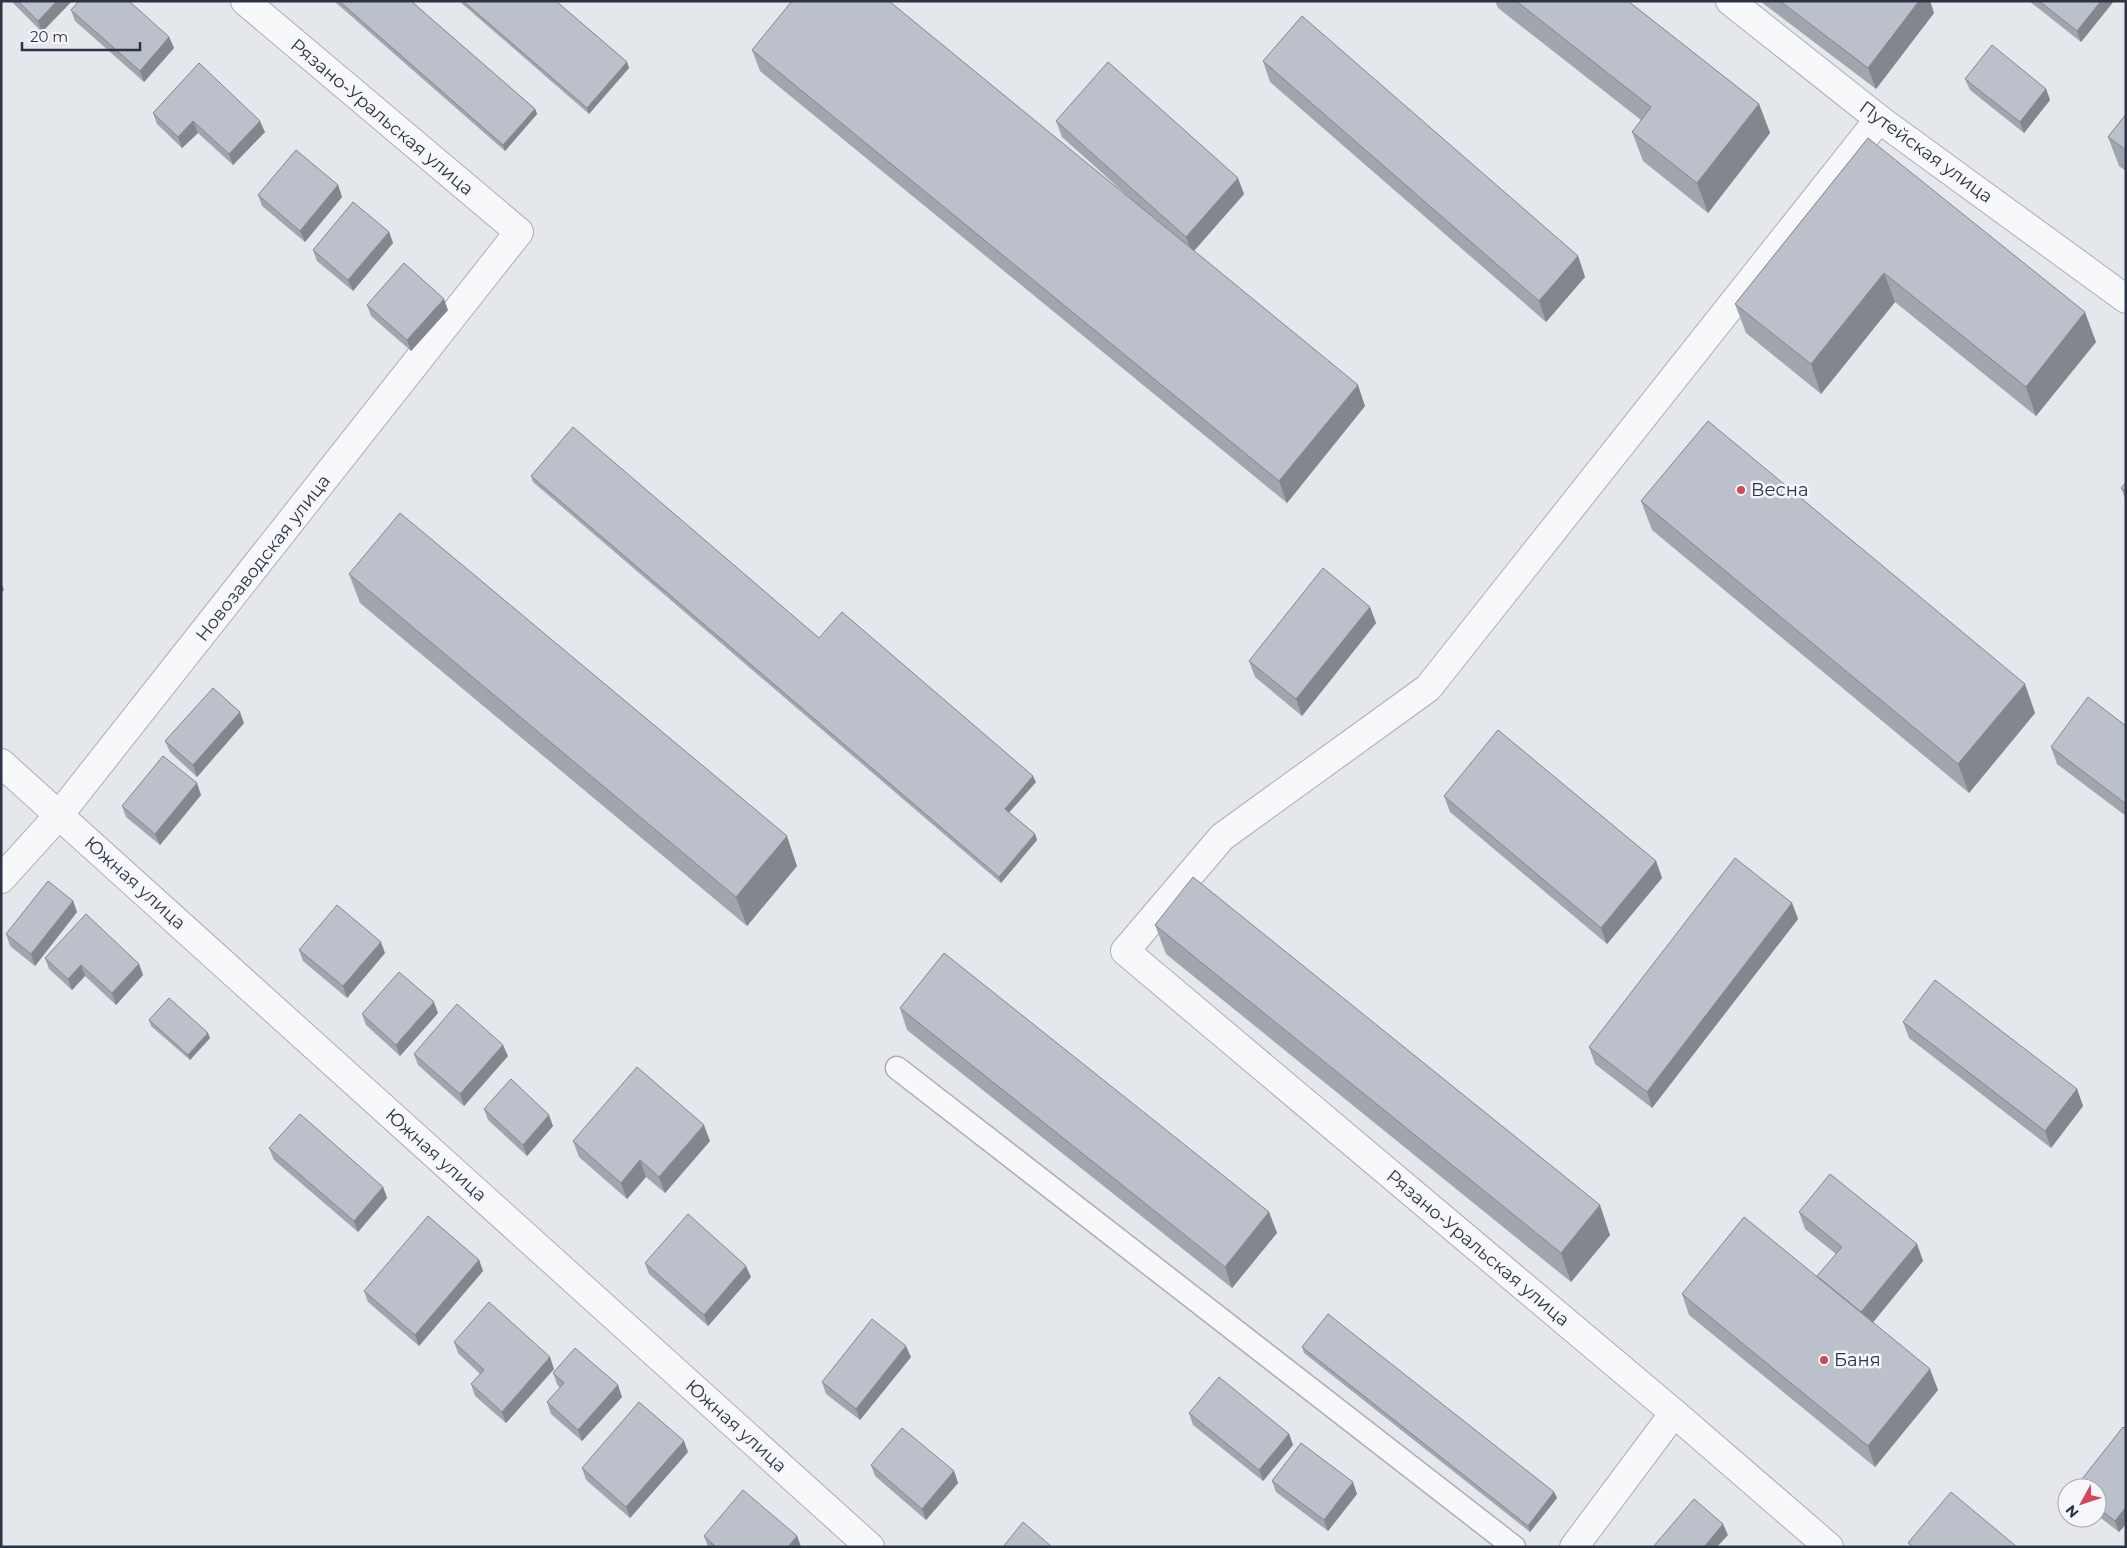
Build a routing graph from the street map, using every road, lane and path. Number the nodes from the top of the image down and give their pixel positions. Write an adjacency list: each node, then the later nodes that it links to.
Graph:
1 (245, 1): 4 (street, Рязано-Уральская улица)
2 (1730, 1): 3 (street, Путейская улица)
3 (1880, 120): 5 (street, Путейская улица); 10 (street, Рязано-Уральская улица)
4 (520, 232): 7 (street, Новозаводская улица)
5 (2126, 299)
6 (1, 763): 7 (street, Южная улица)
7 (59, 815): 8 (street, Новозаводская улица); 11 (street, Южная улица)
8 (1, 879)
9 (897, 1068): 12 (lane)
10 (1674, 1413): 13 (street); 14 (street, Рязано-Уральская улица)
11 (870, 1547)
12 (1514, 1547)
13 (1574, 1547)
14 (1829, 1547)

